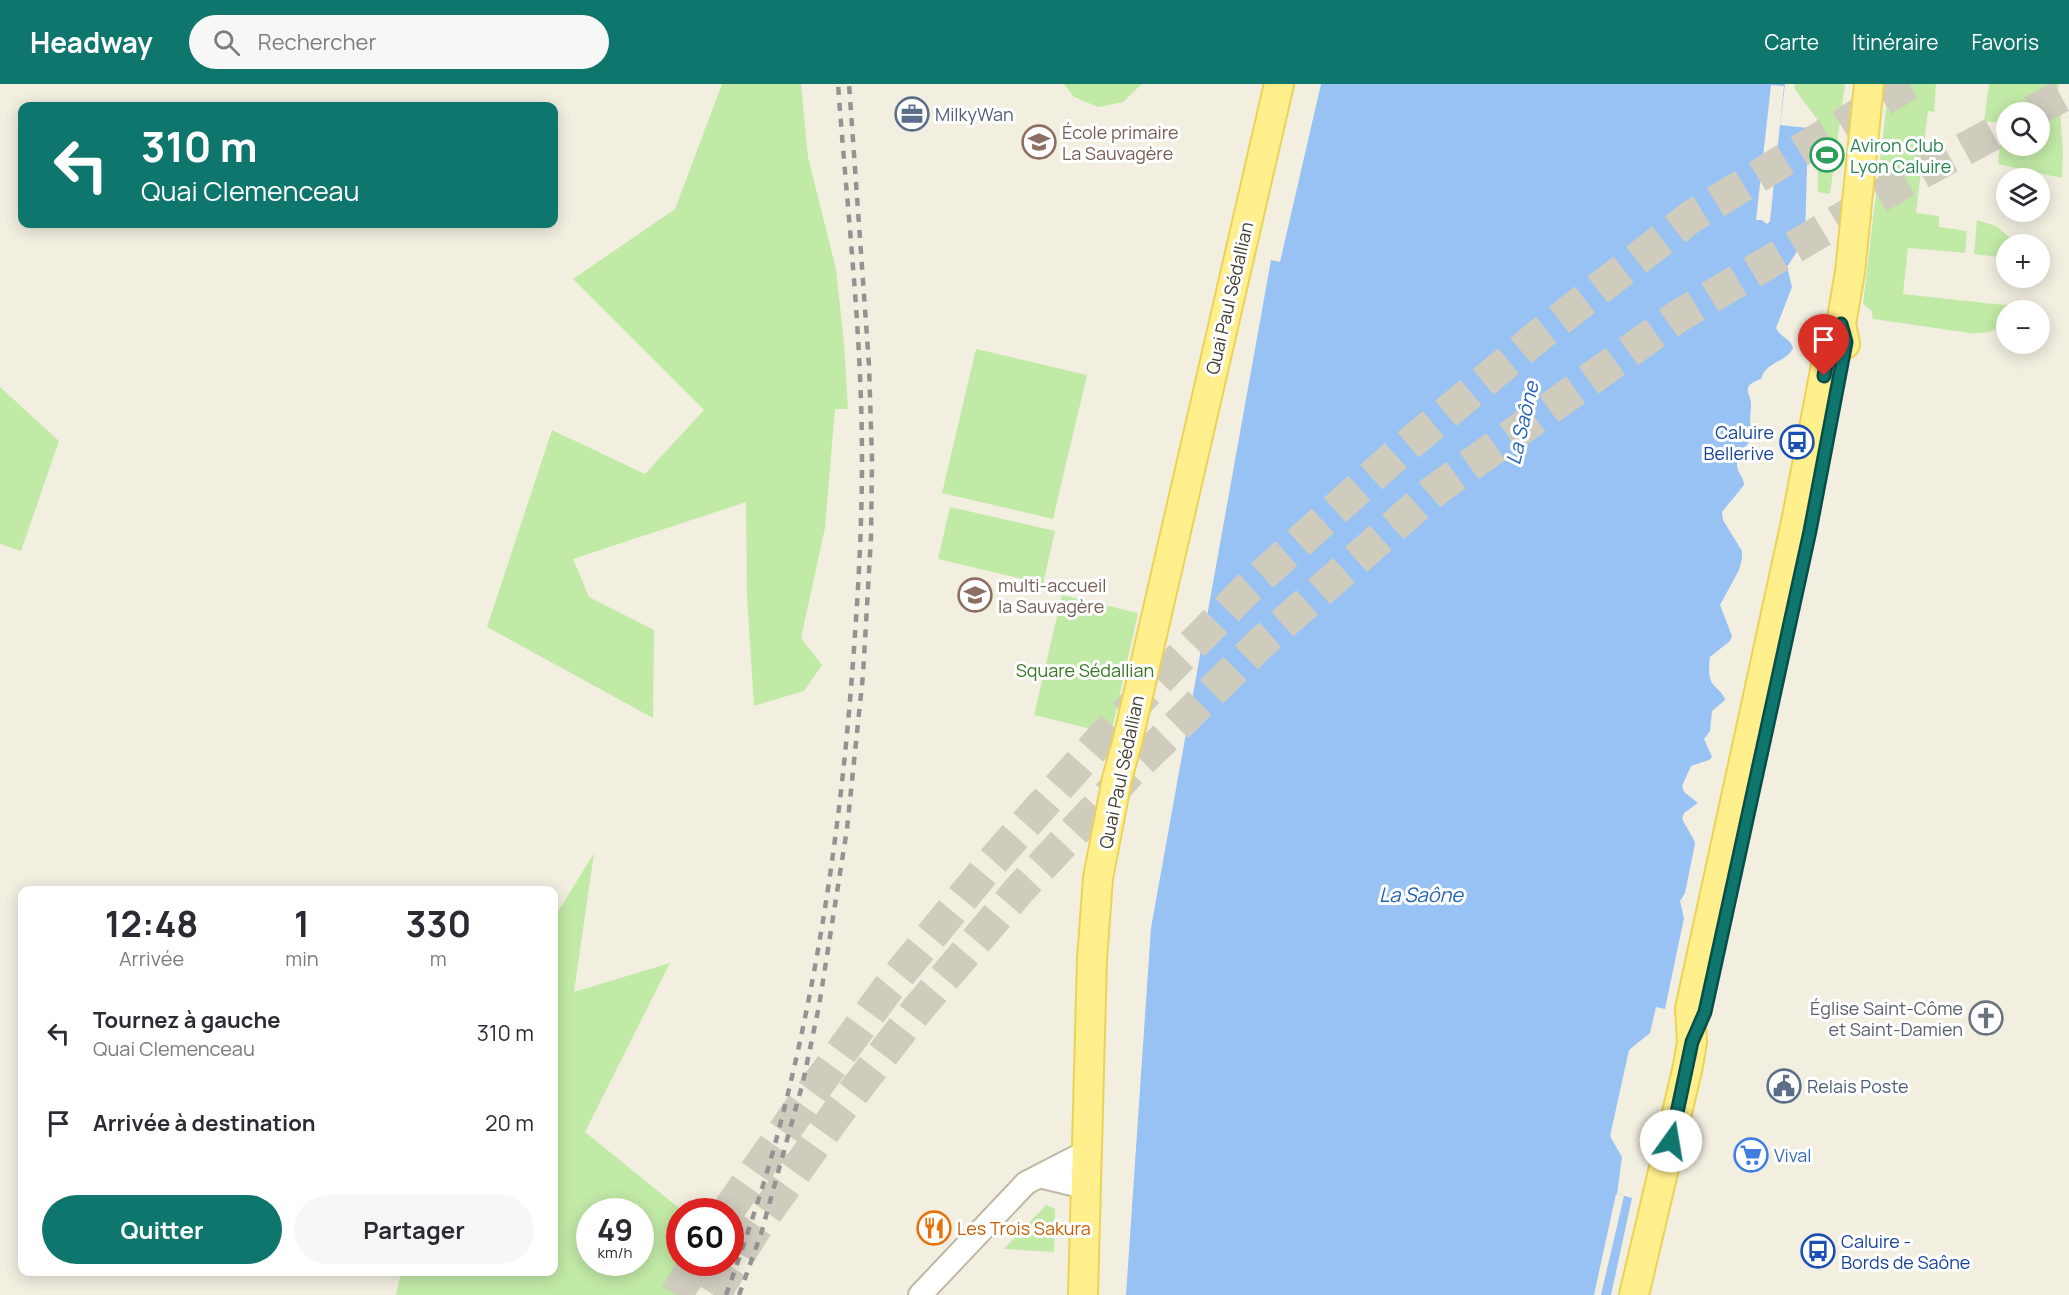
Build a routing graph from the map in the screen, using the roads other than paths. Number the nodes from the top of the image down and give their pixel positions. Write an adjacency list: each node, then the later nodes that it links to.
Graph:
1 (1279, 84): 3 (main road, Quai Paul Sédallian)
2 (1869, 84): 8 (main road)
3 (1086, 1152): 4 (street); 5 (main road, Quai Paul Sédallian)
4 (1039, 1176): 5 (street); 6 (street)
5 (1085, 1187): 7 (main road, Quai Paul Sédallian)
6 (920, 1295)
7 (1083, 1295)
8 (1634, 1295)

